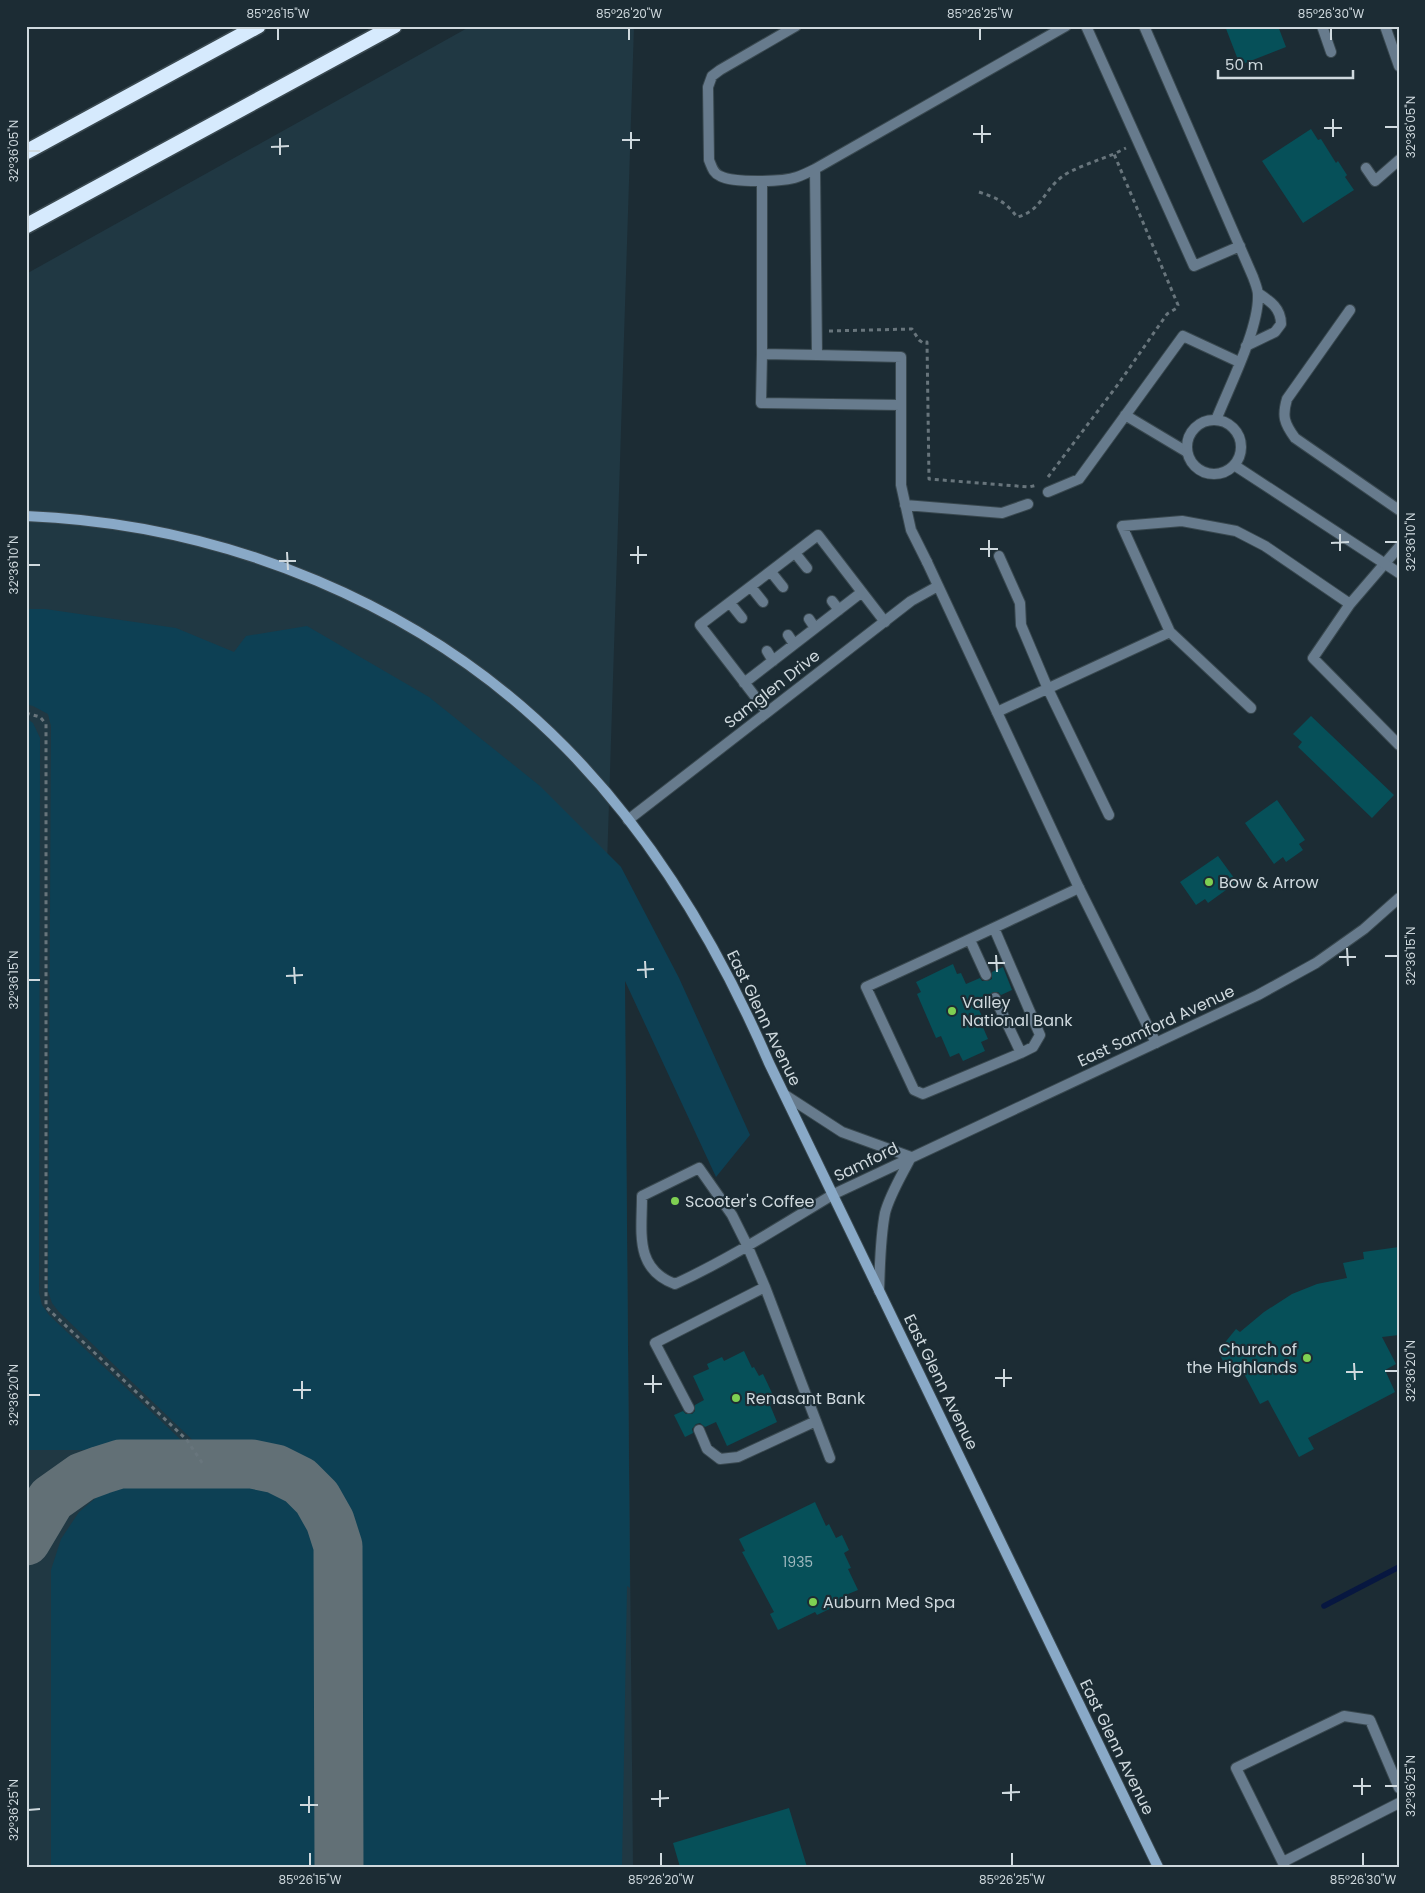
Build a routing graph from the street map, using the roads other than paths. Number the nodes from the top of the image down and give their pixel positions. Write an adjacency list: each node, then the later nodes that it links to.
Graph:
1 (258, 26): 11 (highway)
2 (394, 26): 16 (highway)
3 (796, 26): 15 (street)
4 (1066, 26): 14 (street)
5 (1086, 26): 17 (street)
6 (1144, 26): 17 (street)
7 (1322, 26): 9 (street)
8 (1385, 26): 10 (street)
9 (1331, 52)
10 (1399, 66)
11 (26, 152)
12 (1399, 160): 13 (street)
13 (1366, 168)
14 (815, 169): 15 (street); 22 (street)
15 (762, 181): 21 (street)
16 (26, 226)
17 (1240, 246): 18 (street)
18 (1258, 293): 20 (street); 20 (street)
19 (1350, 310): 32 (street)
20 (1246, 346): 23 (street)
21 (762, 354): 22 (street); 24 (street)
22 (817, 355): 24 (street)
23 (1239, 362): 25 (street); 26 (street)
24 (901, 405): 31 (street)
25 (1125, 415): 27 (street); 29 (street)
26 (1216, 420): 27 (street); 28 (street)
27 (1187, 452): 28 (street)
28 (1234, 465): 37 (street)
29 (1048, 492)
30 (1028, 504): 31 (street)
31 (905, 505): 41 (street)
32 (1399, 510)
33 (26, 516): 66 (main road, East Glenn Avenue)
34 (1399, 547): 37 (street)
35 (795, 553): 38 (street); 39 (street); 44 (street)
36 (998, 556): 60 (street)
37 (1385, 564): 40 (street); 48 (street)
38 (807, 568)
39 (771, 572): 42 (street); 43 (street)
40 (1399, 573)
41 (938, 586): 52 (street, Samglen Drive); 63 (street)
42 (751, 587): 46 (street); 47 (street)
43 (783, 587)
44 (862, 592): 49 (street); 52 (street)
45 (832, 601): 49 (street)
46 (763, 602)
47 (730, 603): 50 (street); 59 (street)
48 (1350, 604): 54 (street); 64 (street)
49 (839, 610): 53 (street)
50 (742, 618)
51 (808, 619): 53 (street)
52 (885, 622): 62 (street, Samglen Drive)
53 (815, 628): 56 (street)
54 (1170, 632): 60 (street); 61 (street)
55 (788, 635): 56 (street)
56 (794, 644): 58 (street)
57 (767, 652): 58 (street)
58 (773, 661): 59 (street)
59 (744, 683): 62 (street)
60 (1048, 689): 63 (street); 65 (street)
61 (1251, 708)
62 (767, 712): 66 (street, Samglen Drive)
63 (997, 712): 67 (street)
64 (1399, 745)
65 (1109, 814)
66 (628, 820): 75 (main road, East Glenn Avenue)
67 (1079, 888): 69 (street); 73 (street)
68 (1399, 898): 73 (street, East Samford Avenue)
69 (994, 928): 70 (street); 74 (street)
70 (970, 940): 71 (street); 74 (street)
71 (986, 975)
72 (995, 998): 74 (street)
73 (1156, 1043): 76 (street, East Samford Avenue)
74 (1021, 1053)
75 (784, 1094): 76 (street); 77 (main road, East Glenn Avenue)
76 (912, 1157): 77 (street, Samford); 80 (street)
77 (834, 1194): 78 (street, Samford); 80 (main road, East Glenn Avenue)
78 (747, 1245): 78 (street); 79 (street)
79 (765, 1287): 81 (street); 82 (street)
80 (879, 1291): 88 (main road, East Glenn Avenue)
81 (689, 1408)
82 (816, 1421): 83 (street); 84 (street)
83 (699, 1430)
84 (830, 1458)
85 (1399, 1788): 87 (street)
86 (1399, 1803): 87 (street)
87 (1284, 1864)
88 (1158, 1867)

